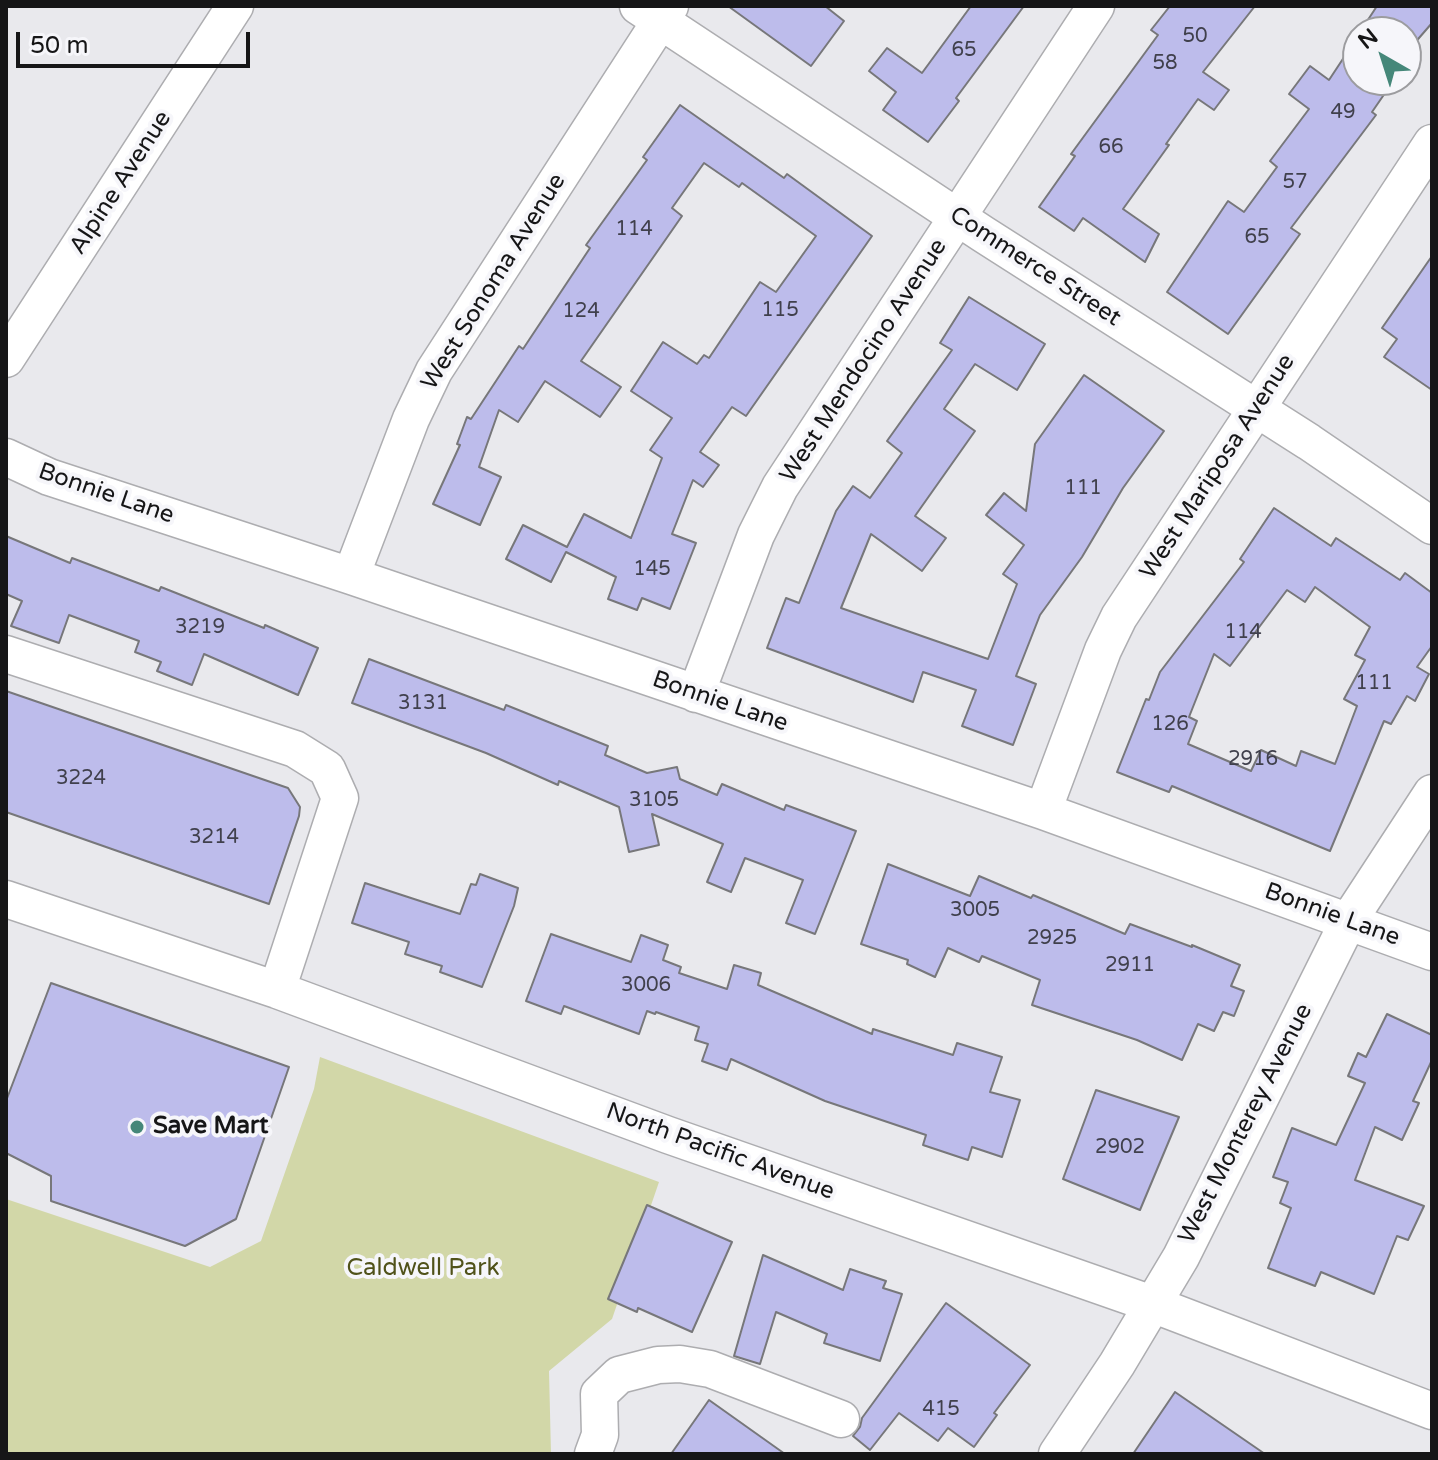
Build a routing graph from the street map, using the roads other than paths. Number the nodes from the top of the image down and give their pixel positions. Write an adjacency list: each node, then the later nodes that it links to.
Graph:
1 (235, 6): 6 (street, Alpine Avenue)
2 (1096, 6): 5 (street, West Mendocino Avenue)
3 (656, 11): 5 (street, Commerce Street); 10 (street, West Sonoma Avenue)
4 (1432, 143): 7 (street, West Mariposa Avenue)
5 (959, 218): 7 (street, Commerce Street); 12 (street, West Mendocino Avenue)
6 (6, 359)
7 (1256, 410): 9 (street, Commerce Street); 14 (street, West Mariposa Avenue)
8 (6, 457): 10 (street, Bonnie Lane)
9 (1432, 526)
10 (351, 576): 12 (street, Bonnie Lane)
11 (6, 654): 18 (street)
12 (696, 694): 14 (street, Bonnie Lane)
13 (1432, 793): 16 (street, West Monterey Avenue)
14 (1043, 811): 16 (street, Bonnie Lane)
15 (6, 899): 18 (street, North Pacific Avenue)
16 (1349, 920): 17 (street, Bonnie Lane); 19 (street, West Monterey Avenue)
17 (1432, 952)
18 (277, 990): 19 (street, North Pacific Avenue)
19 (1152, 1304): 20 (street, North Pacific Avenue); 23 (street, West Monterey Avenue)
20 (1432, 1411)
21 (841, 1419): 22 (street)
22 (593, 1454)
23 (1057, 1454)

